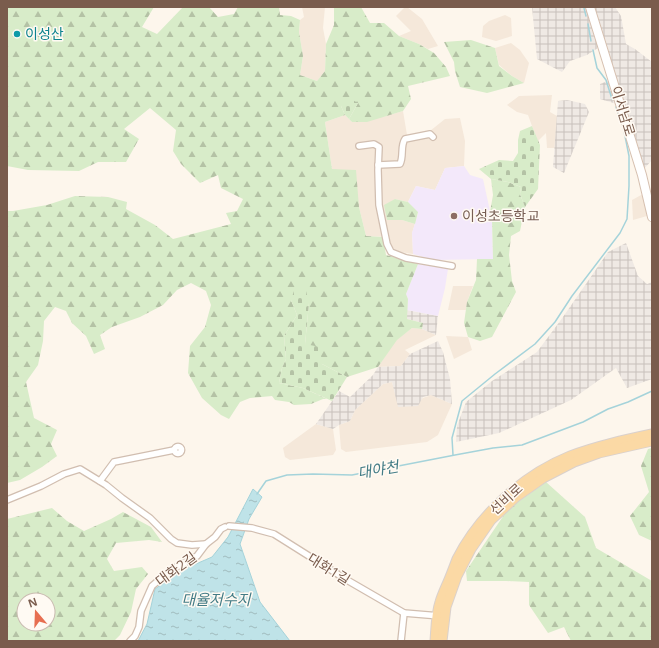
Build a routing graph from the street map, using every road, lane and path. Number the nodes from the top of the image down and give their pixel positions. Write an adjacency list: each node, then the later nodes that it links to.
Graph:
1 (590, 7): 5 (main road, 이서남로)
2 (433, 137): 4 (street)
3 (359, 146): 4 (street)
4 (378, 165): 6 (street)
5 (652, 217)
6 (452, 266)
7 (652, 434): 15 (main road, 선비로)
8 (652, 441): 15 (main road, 선비로)
9 (174, 450): 10 (street)
10 (100, 481): 11 (street); 13 (street)
11 (7, 500)
12 (227, 526): 13 (street, 대화2길); 14 (street, 대화1길)
13 (206, 544): 16 (street, 대화2길)
14 (404, 613): 15 (street, 대화1길); 17 (street)
15 (441, 616): 18 (main road, 선비로); 19 (main road, 선비로)
16 (130, 641)
17 (401, 641)
18 (435, 641)
19 (442, 641)

